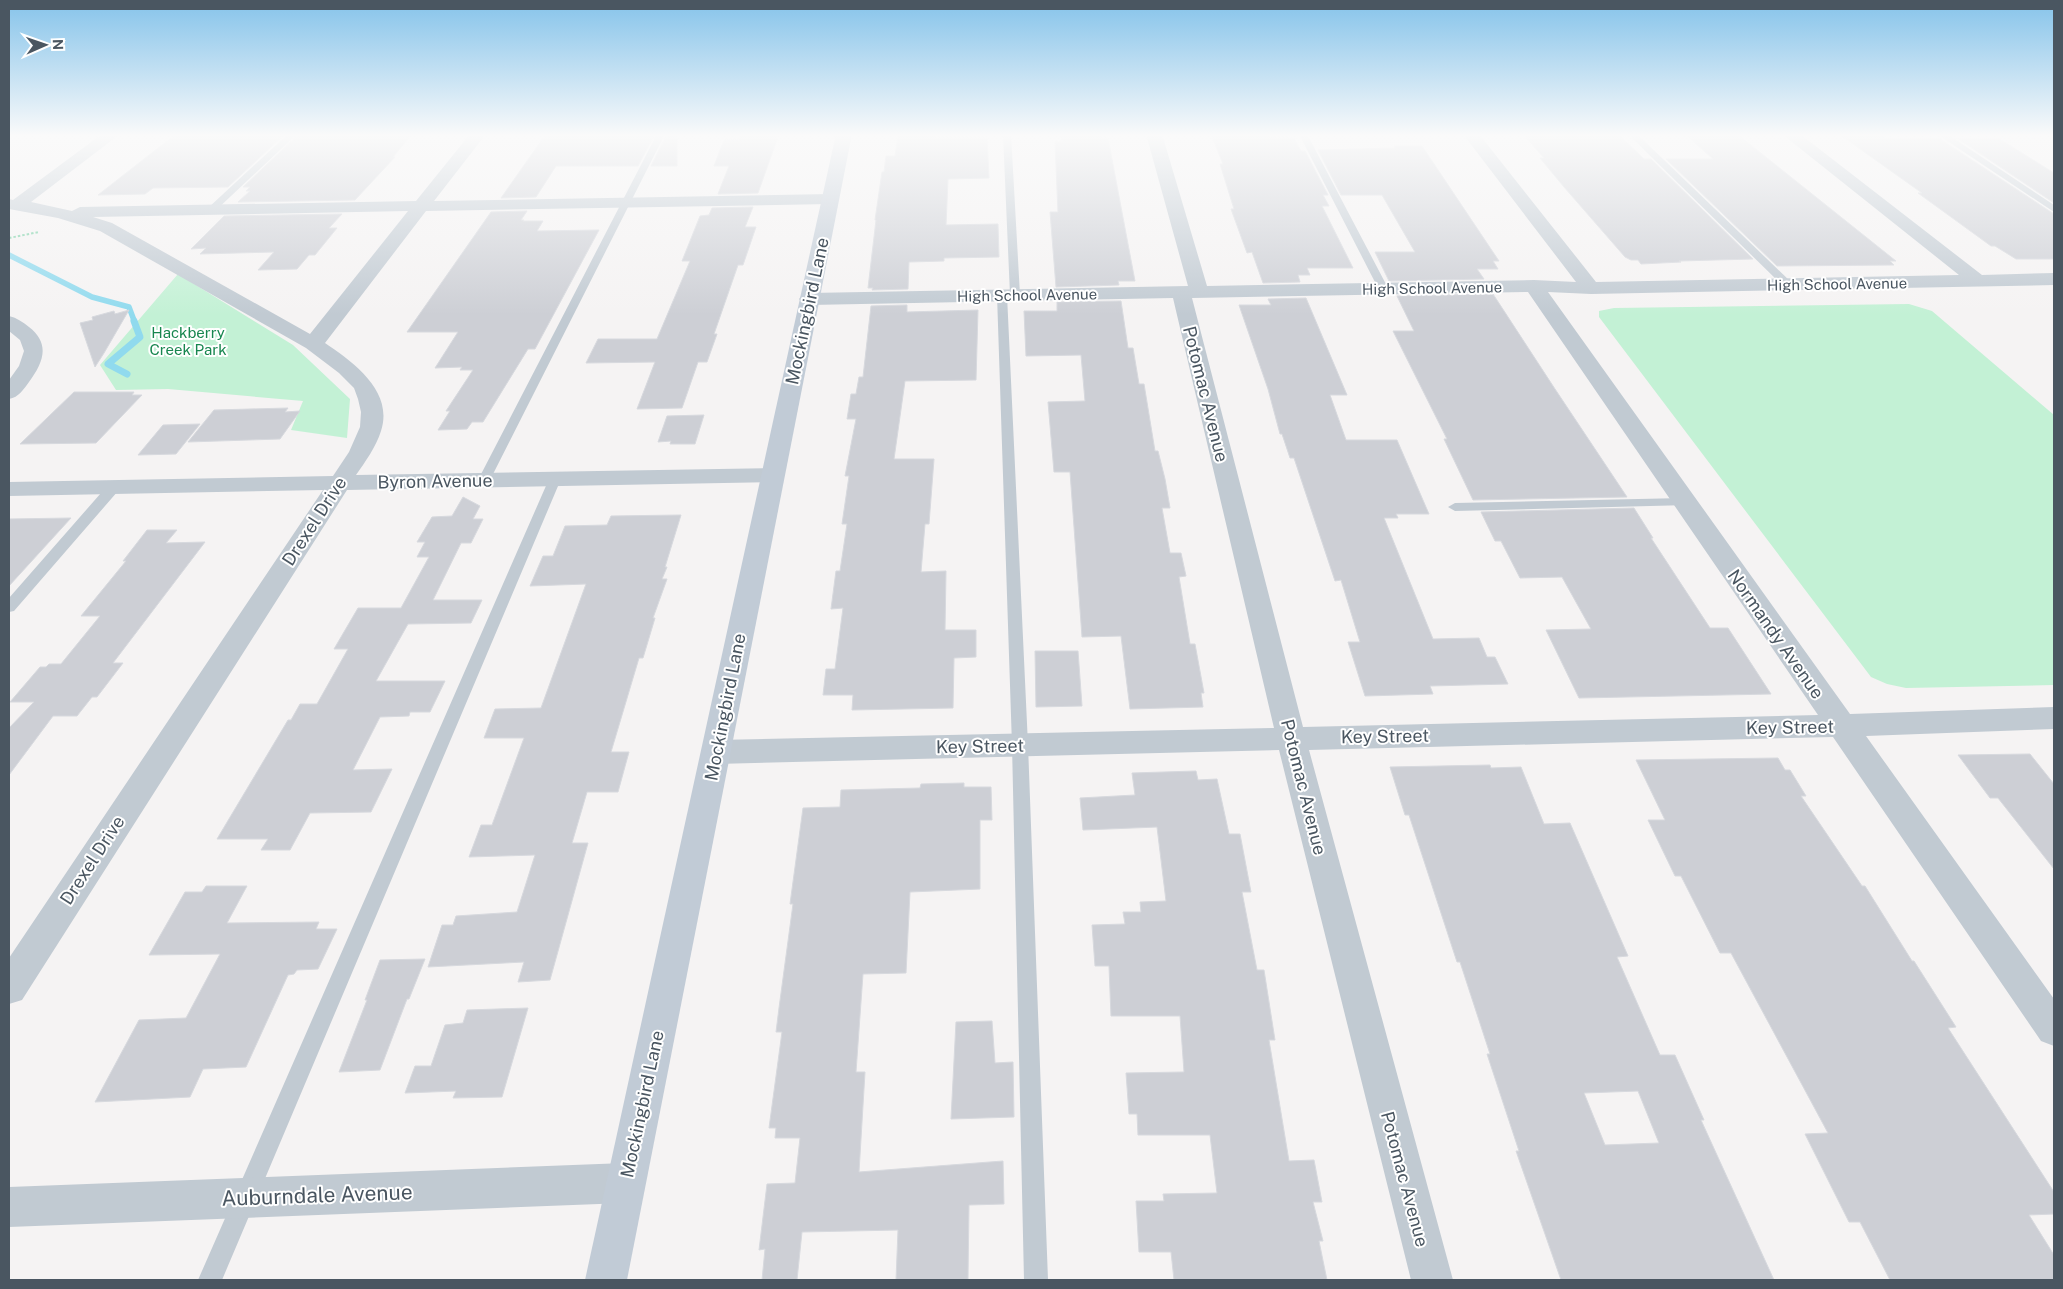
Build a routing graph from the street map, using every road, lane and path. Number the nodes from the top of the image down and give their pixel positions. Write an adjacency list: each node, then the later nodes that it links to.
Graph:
1 (28, 194): 15 (street)
2 (228, 194): 18 (lane)
3 (431, 194): 16 (street)
4 (630, 194): 14 (lane)
5 (831, 194): 13 (main road, Mockingbird Lane)
6 (1007, 194): 27 (lane)
7 (1168, 194): 26 (street, Potomac Avenue)
8 (1334, 194): 24 (lane)
9 (1518, 194): 25 (street)
10 (1694, 194): 22 (lane)
11 (1867, 194): 21 (street)
12 (2032, 194): 17 (lane)
13 (830, 199): 14 (street); 28 (main road, Mockingbird Lane)
14 (626, 202): 16 (street); 34 (lane)
15 (13, 205): 19 (street, Drexel Drive)
16 (422, 206): 18 (street); 30 (street)
17 (2054, 209)
18 (211, 210): 19 (street)
19 (56, 212): 30 (street, Drexel Drive)
20 (2054, 280): 21 (street, High School Avenue)
21 (1978, 281): 22 (street, High School Avenue)
22 (1787, 284): 25 (street, High School Avenue)
23 (1534, 286): 24 (street, High School Avenue); 25 (street, High School Avenue); 38 (street, Normandy Avenue)
24 (1383, 288): 26 (street, High School Avenue)
25 (1591, 288)
26 (1190, 292): 27 (street, High School Avenue); 43 (street, Potomac Avenue)
27 (1008, 295): 28 (street, High School Avenue); 44 (lane)
28 (809, 299): 32 (main road, Mockingbird Lane)
29 (9, 322): 31 (street)
30 (313, 344): 35 (street, Drexel Drive)
31 (9, 393)
32 (772, 475): 33 (street, Byron Avenue); 45 (main road, Mockingbird Lane)
33 (555, 479): 34 (street, Byron Avenue); 49 (lane)
34 (484, 480): 35 (street, Byron Avenue)
35 (340, 483): 36 (street, Byron Avenue); 46 (street, Drexel Drive)
36 (113, 488): 37 (street, Byron Avenue); 40 (lane)
37 (9, 489)
38 (1684, 502): 39 (lane); 42 (street, Normandy Avenue)
39 (1455, 507)
40 (9, 607)
41 (2054, 718): 42 (street, Key Street)
42 (1840, 726): 43 (street, Key Street); 47 (street, Normandy Avenue)
43 (1291, 738): 44 (street, Key Street); 54 (street, Potomac Avenue)
44 (1020, 745): 45 (street, Key Street); 53 (lane)
45 (716, 752): 48 (main road, Mockingbird Lane)
46 (9, 988)
47 (2054, 1029)
48 (626, 1184): 49 (street, Auburndale Avenue); 52 (main road, Mockingbird Lane)
49 (245, 1198): 50 (street, Auburndale Avenue); 51 (lane)
50 (9, 1207)
51 (210, 1280)
52 (606, 1280)
53 (1036, 1280)
54 (1432, 1280)

